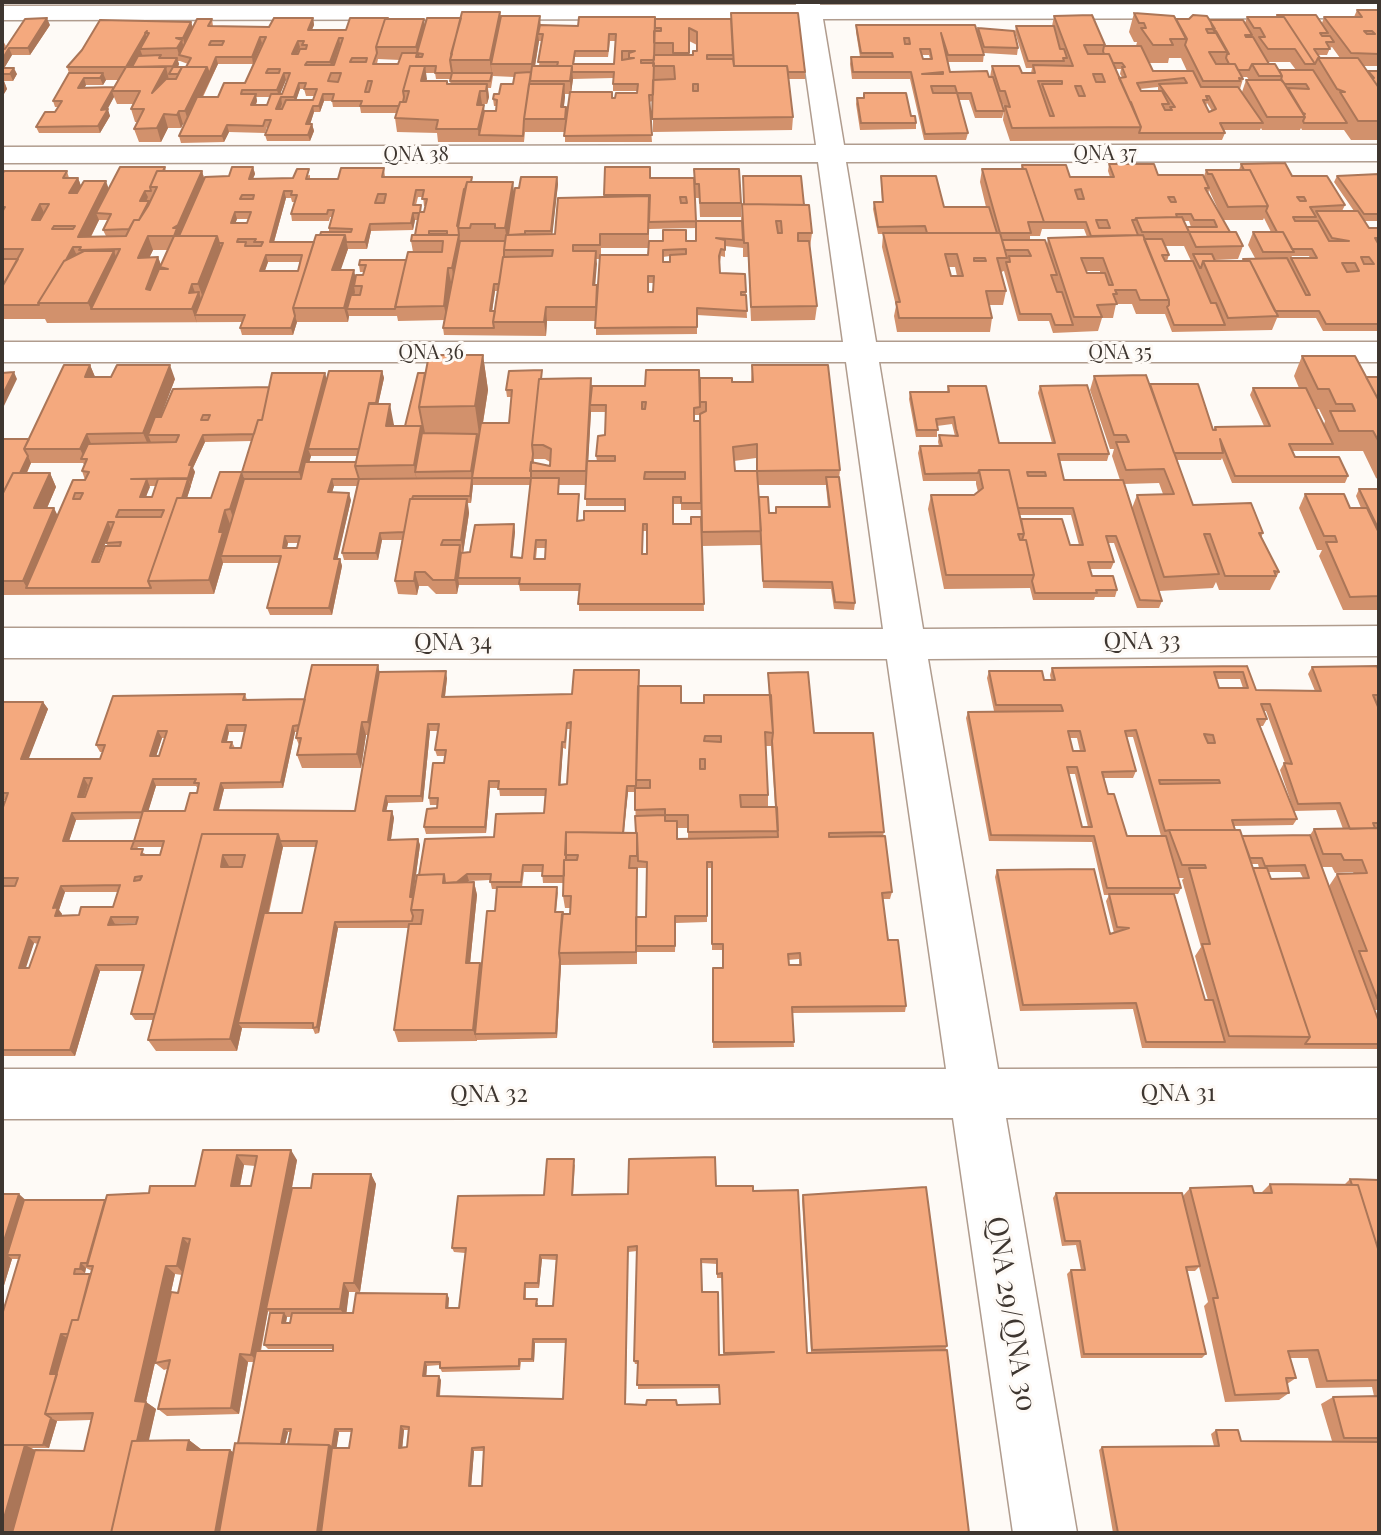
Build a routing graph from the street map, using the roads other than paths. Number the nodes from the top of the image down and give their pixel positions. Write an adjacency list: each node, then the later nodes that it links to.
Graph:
1 (809, 7): 2 (street); 3 (street); 6 (street, QNA 29/QNA 30)
2 (1379, 11)
3 (2, 13)
4 (1379, 153): 6 (street, QNA 37)
5 (2, 155): 6 (street, QNA 38)
6 (831, 155): 9 (street, QNA 29/QNA 30)
7 (2, 352): 9 (street, QNA 36)
8 (1379, 352): 9 (street, QNA 35)
9 (860, 354): 12 (street, QNA 29/QNA 30)
10 (1379, 641): 12 (street, QNA 33)
11 (2, 643): 12 (street, QNA 34)
12 (905, 644): 15 (street, QNA 29/QNA 30)
13 (1379, 1093): 15 (street, QNA 31)
14 (2, 1094): 15 (street, QNA 32)
15 (977, 1095): 16 (street, QNA 29/QNA 30)
16 (1045, 1533)

